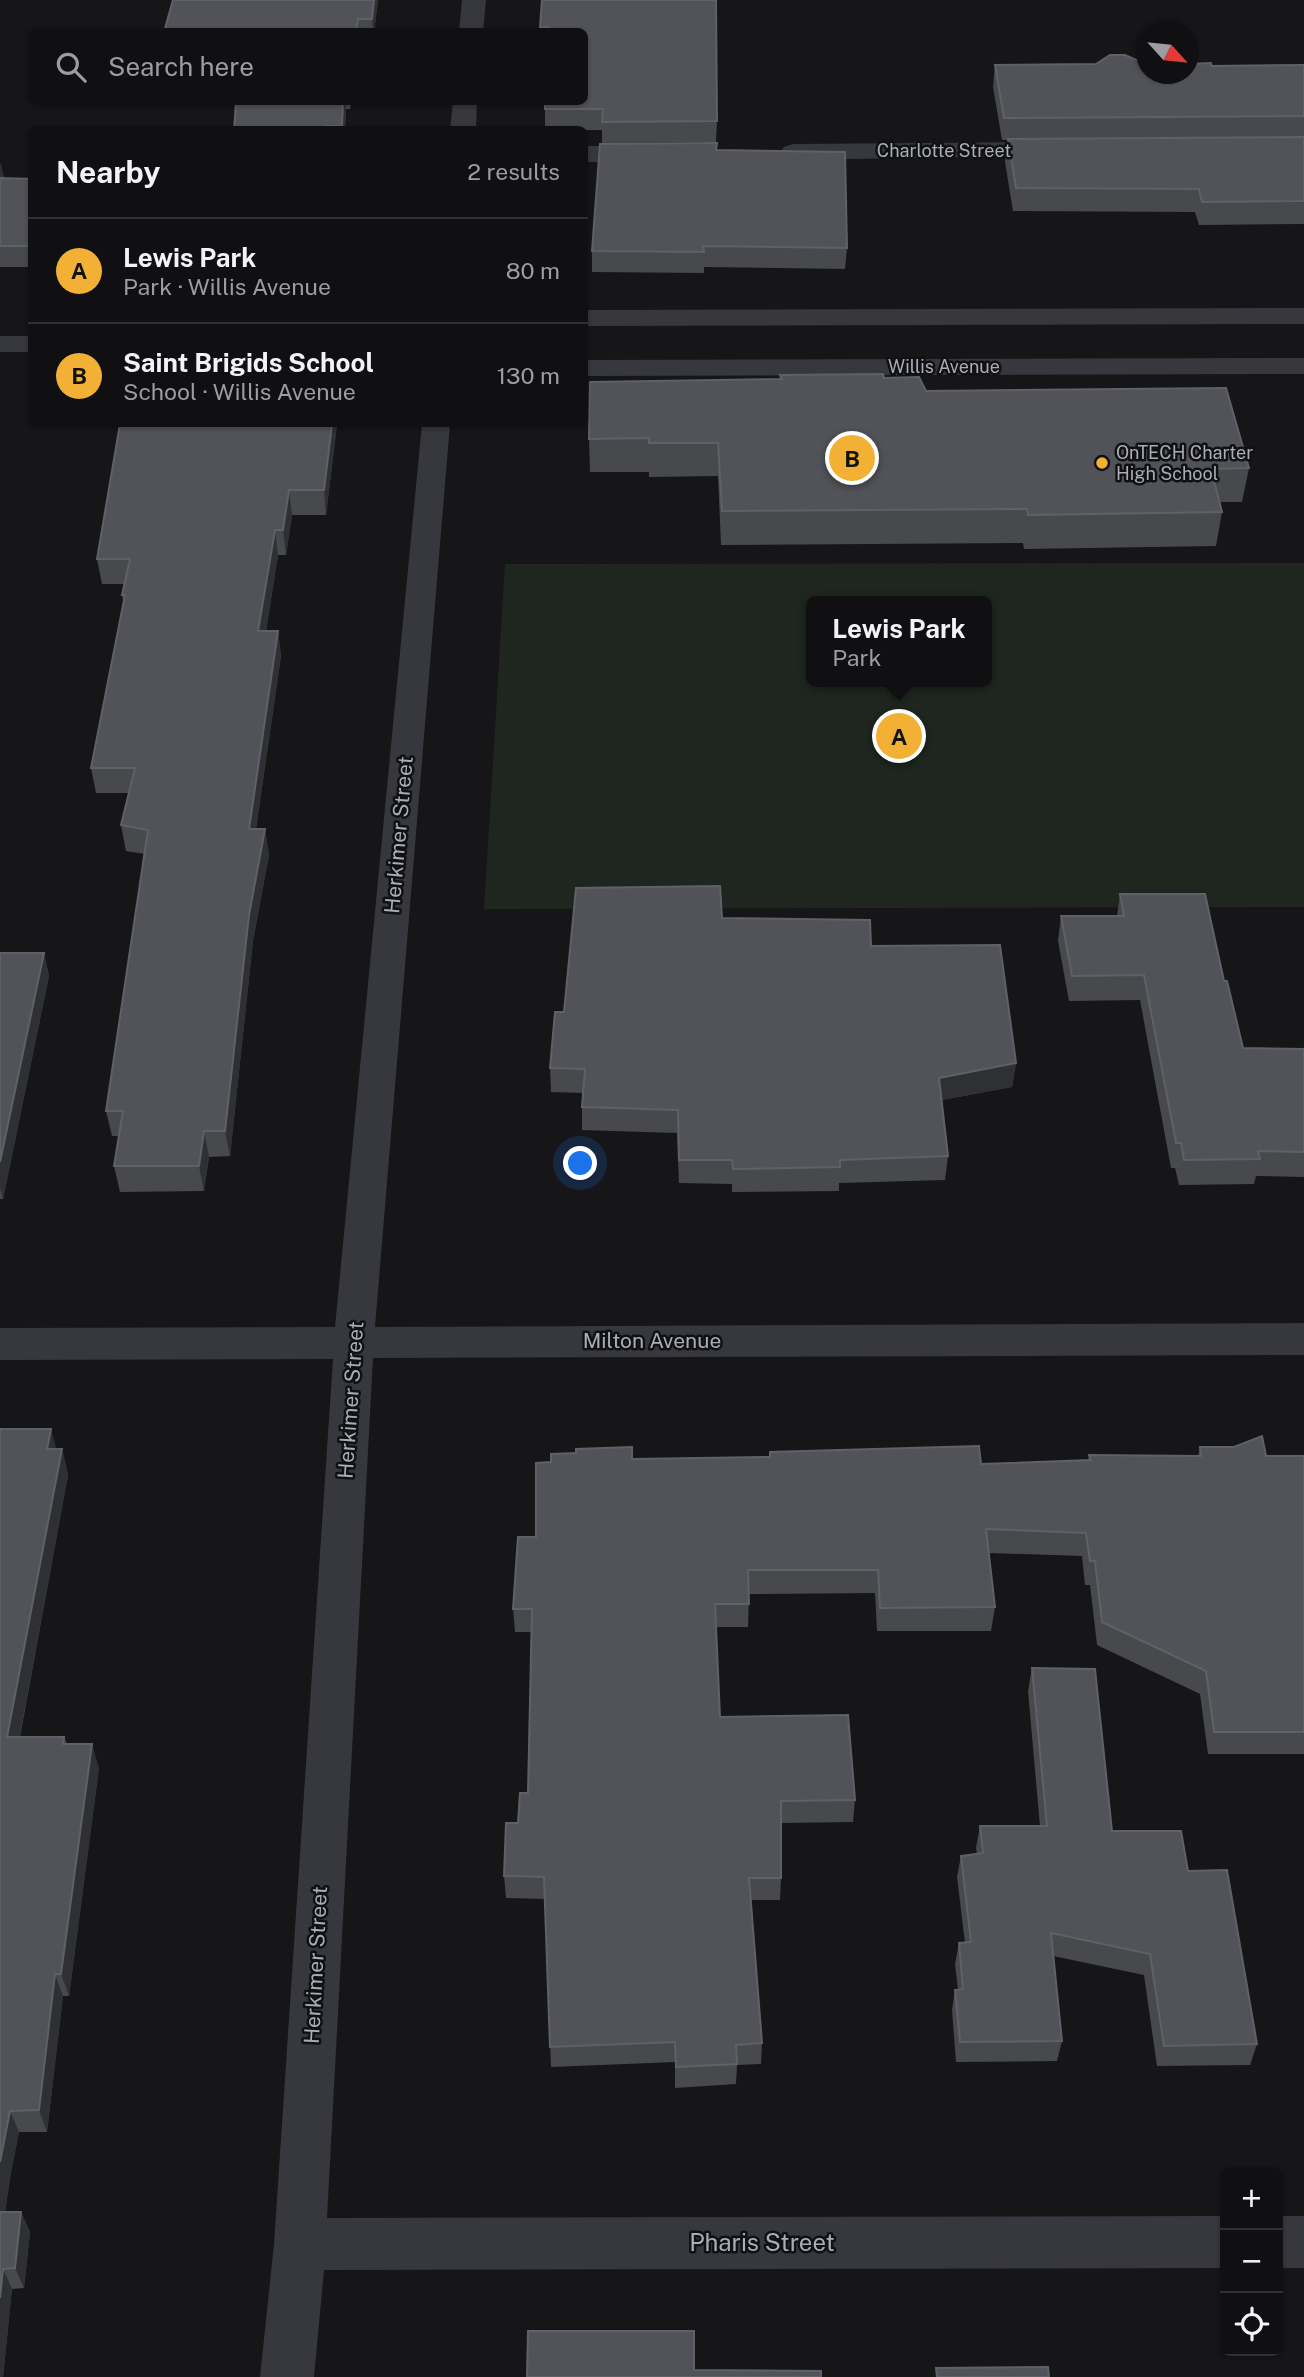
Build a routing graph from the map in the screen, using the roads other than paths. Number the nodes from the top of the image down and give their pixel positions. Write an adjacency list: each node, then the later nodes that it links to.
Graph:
1 (474, 0): 2 (street)
2 (471, 28)
3 (465, 105): 4 (street)
4 (463, 126)
5 (1086, 150): 7 (street, Charlotte Street)
6 (682, 153): 8 (street)
7 (766, 153)
8 (588, 154)
9 (1304, 316): 10 (street)
10 (588, 318)
11 (0, 344): 12 (street)
12 (28, 344)
13 (1304, 366): 14 (street, Willis Avenue)
14 (588, 368)
15 (436, 427): 17 (street, Herkimer Street)
16 (1304, 1339): 17 (street, Milton Avenue)
17 (355, 1342): 18 (street, Milton Avenue); 22 (street, Herkimer Street)
18 (0, 1344)
19 (1220, 2242): 22 (street, Pharis Street)
20 (1283, 2242): 21 (street)
21 (1304, 2242)
22 (299, 2244): 23 (street, Herkimer Street)
23 (287, 2377)

